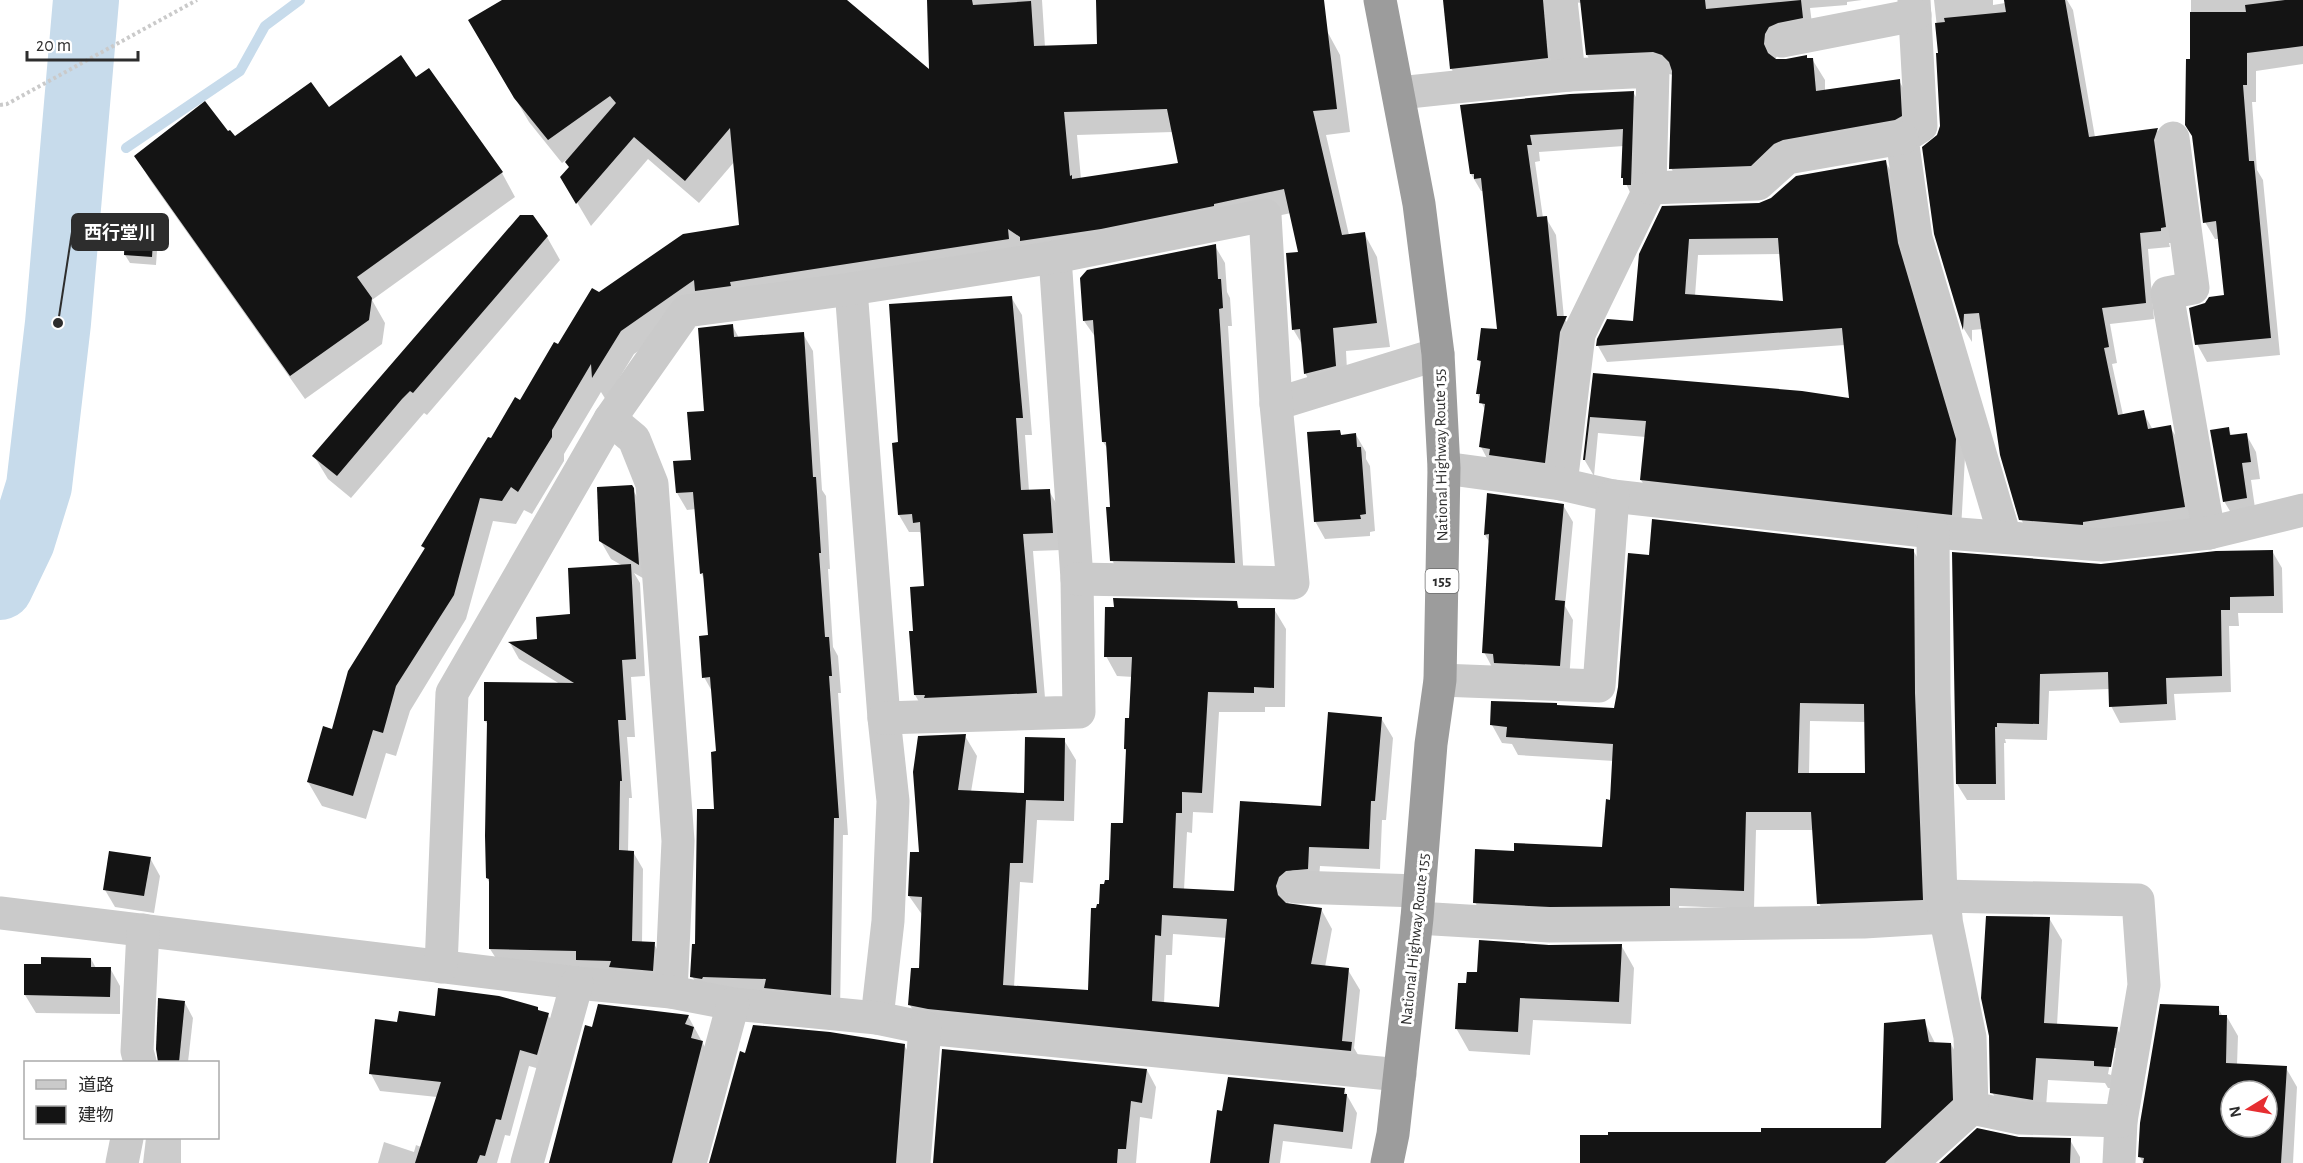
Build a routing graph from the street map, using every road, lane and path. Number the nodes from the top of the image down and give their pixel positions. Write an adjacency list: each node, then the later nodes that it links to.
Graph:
1 (197, 0): 8 (path)
2 (1380, 0): 7 (highway, National Highway Route 155 / 155)
3 (1561, 0): 6 (street)
4 (1914, 7): 5 (street); 9 (street)
5 (1782, 41)
6 (1569, 75): 7 (street); 11 (street)
7 (1399, 93): 14 (highway, National Highway Route 155 / 155)
8 (0, 105)
9 (1902, 138): 11 (street); 23 (street)
10 (2173, 138): 22 (street)
11 (1650, 188): 18 (street)
12 (1055, 257): 13 (street); 15 (street); 24 (street)
13 (851, 289): 16 (street); 26 (street)
14 (1438, 354): 15 (street); 17 (highway, National Highway Route 155 / 155)
15 (1276, 404): 24 (street)
16 (610, 419): 32 (street); 34 (street)
17 (1444, 468): 18 (street); 25 (highway, National Highway Route 155 / 155)
18 (1561, 484): 19 (street)
19 (1613, 496): 21 (street); 25 (street)
20 (2303, 510): 22 (street)
21 (1934, 532): 23 (street); 29 (street)
22 (2209, 533): 23 (street)
23 (2005, 537)
24 (1077, 579): 26 (street)
25 (1440, 680): 28 (highway, National Highway Route 155 / 155)
26 (884, 718): 36 (street)
27 (1295, 887): 28 (street)
28 (1418, 904): 29 (street); 39 (highway, National Highway Route 155 / 155)
29 (1944, 906): 40 (street); 41 (street)
30 (0, 912): 31 (street)
31 (143, 930): 32 (street); 38 (street)
32 (441, 967): 33 (street)
33 (577, 983): 34 (street); 44 (street)
34 (671, 992): 35 (street)
35 (733, 1004): 36 (street); 45 (street)
36 (877, 1018): 37 (street)
37 (925, 1028): 39 (street); 46 (street)
38 (140, 1061)
39 (1400, 1075): 47 (highway, National Highway Route 155 / 155)
40 (1972, 1108): 41 (street); 48 (street)
41 (2121, 1121): 49 (street)
42 (127, 1139): 43 (street)
43 (122, 1163)
44 (527, 1163)
45 (690, 1163)
46 (914, 1163)
47 (1387, 1163)
48 (1911, 1163)
49 (2119, 1163)

